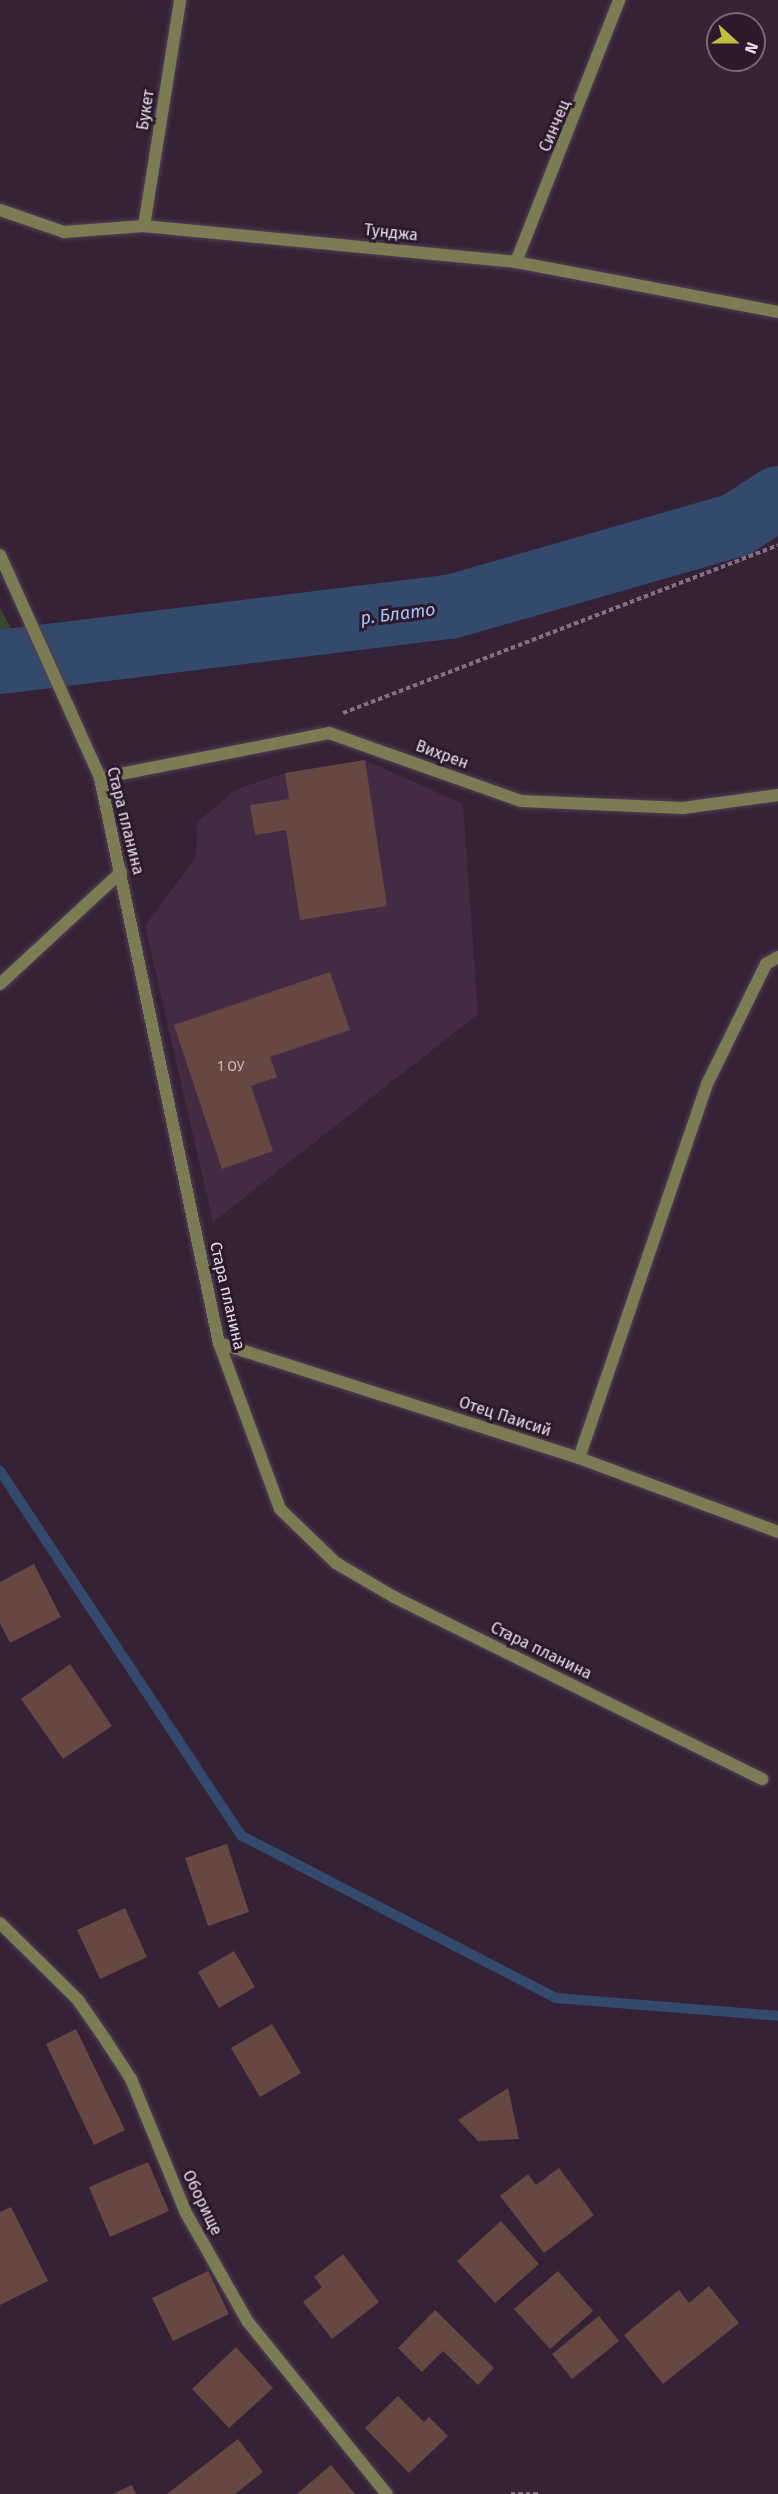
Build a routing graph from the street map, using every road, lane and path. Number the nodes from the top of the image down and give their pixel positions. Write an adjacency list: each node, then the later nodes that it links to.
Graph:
1 (180, 0): 4 (street, Букет)
2 (619, 0): 5 (street, Синчец)
3 (0, 210): 4 (street, Тунджа)
4 (144, 226): 5 (street, Тунджа)
5 (516, 262): 6 (street, Тунджа)
6 (778, 312)
7 (778, 545): 9 (path)
8 (0, 555): 10 (street, Стара планина)
9 (329, 733): 10 (street); 11 (street, Вихрен)
10 (100, 778): 12 (street, Стара планина)
11 (778, 795)
12 (121, 872): 14 (street); 15 (street, Стара планина)
13 (778, 957): 16 (street)
14 (0, 984)
15 (219, 1343): 16 (street, Отец Паисий); 18 (street, Стара планина)
16 (579, 1458): 17 (street, Отец Паисий)
17 (778, 1532)
18 (763, 1779)
19 (0, 1923): 20 (street, Оборище)
20 (387, 2494)
21 (511, 2494): 22 (path)
22 (539, 2494)

